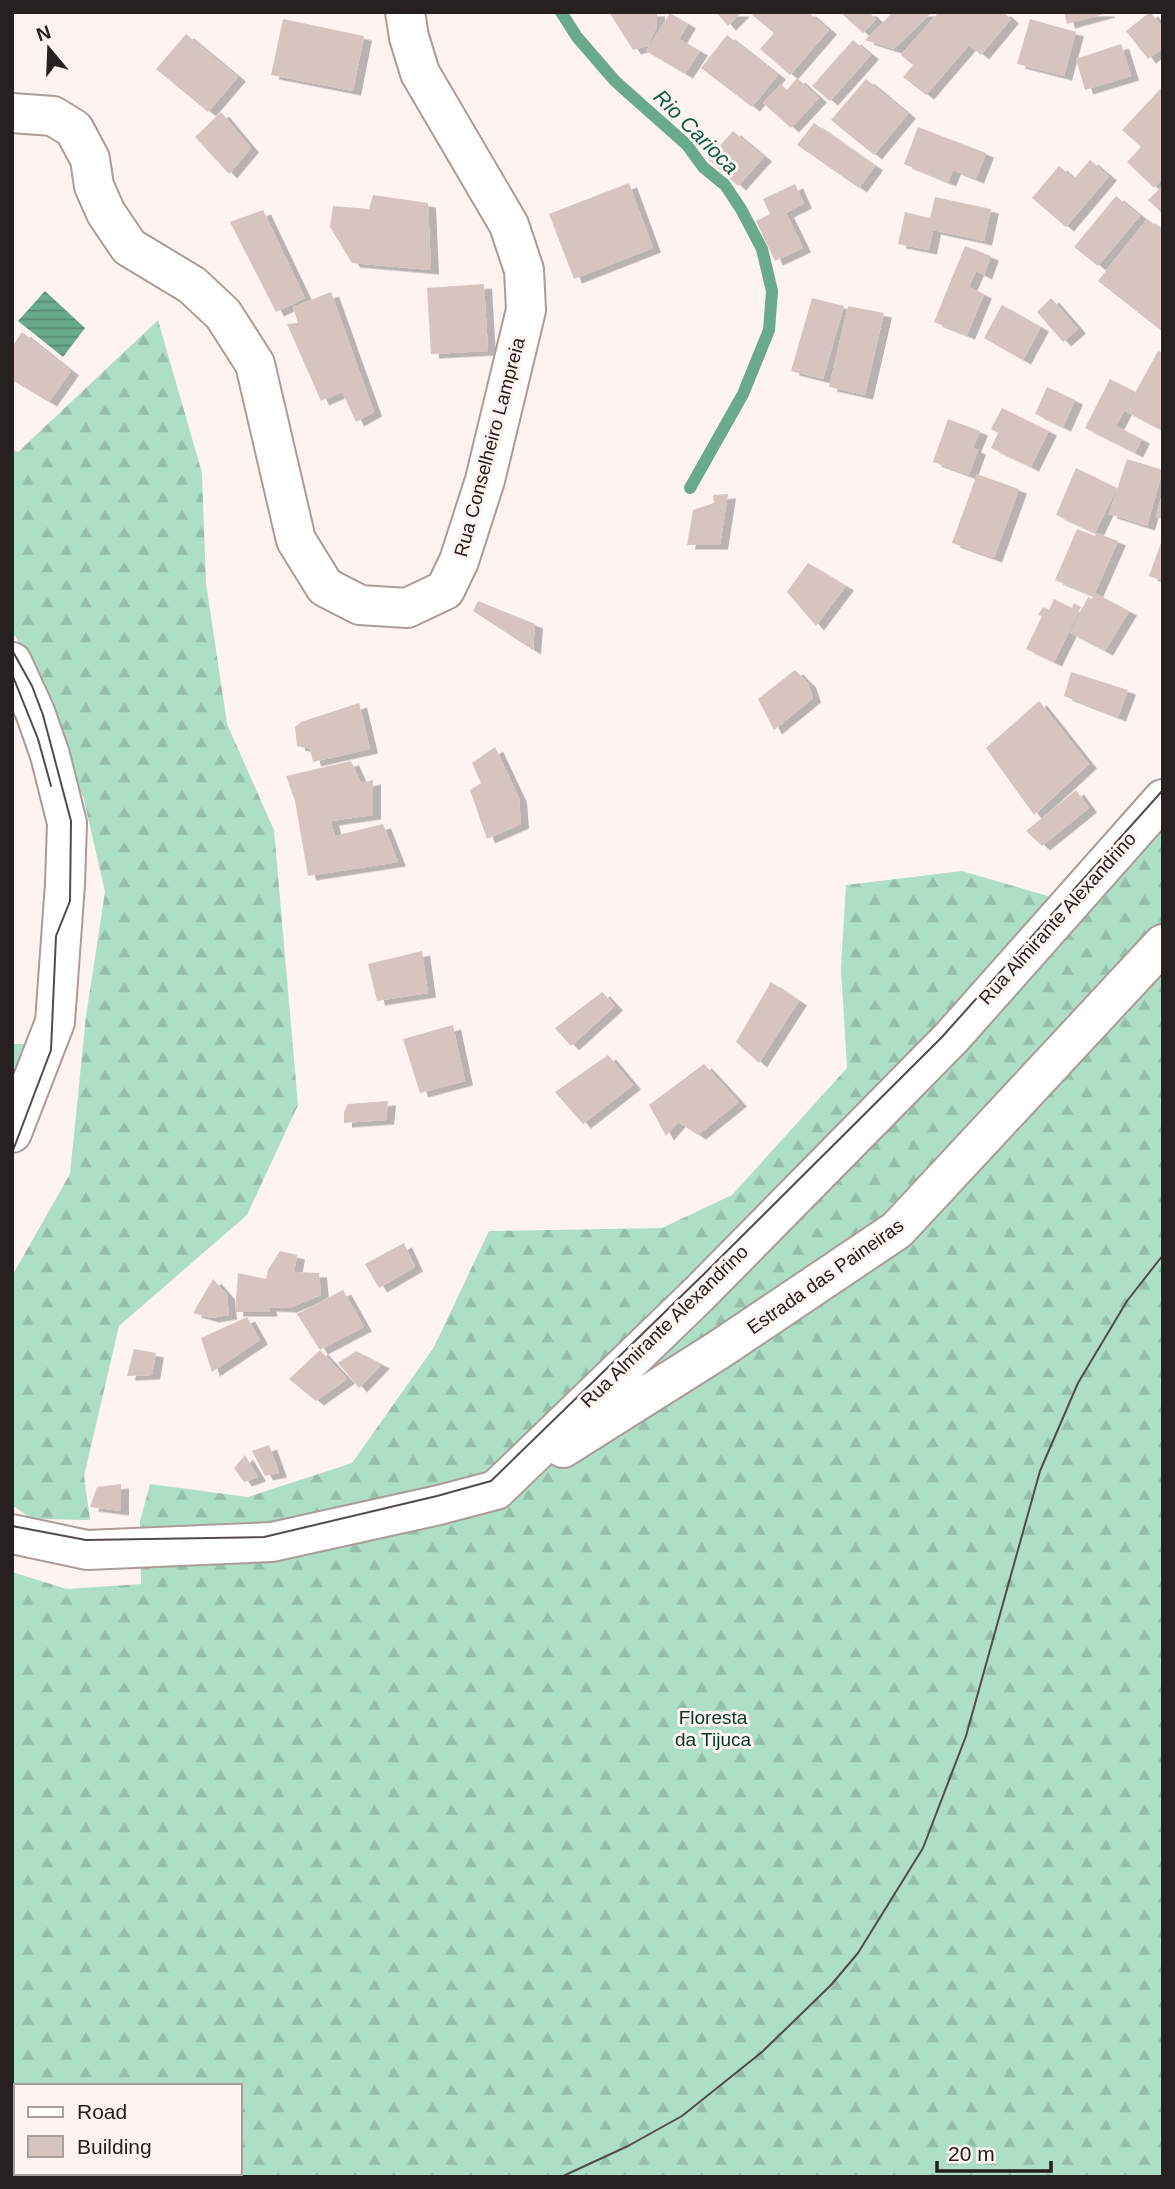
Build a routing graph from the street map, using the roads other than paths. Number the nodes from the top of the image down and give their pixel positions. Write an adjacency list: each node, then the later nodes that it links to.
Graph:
1 (405, 12): 2 (street, Rua Conselheiro Lampreia)
2 (12, 113)
3 (12, 662): 6 (street)
4 (1163, 799): 7 (street, Rua Almirante Alexandrino)
5 (1163, 944): 7 (street, Estrada das Paineiras)
6 (12, 1133)
7 (496, 1490): 8 (street, Rua Almirante Alexandrino)
8 (12, 1534)

